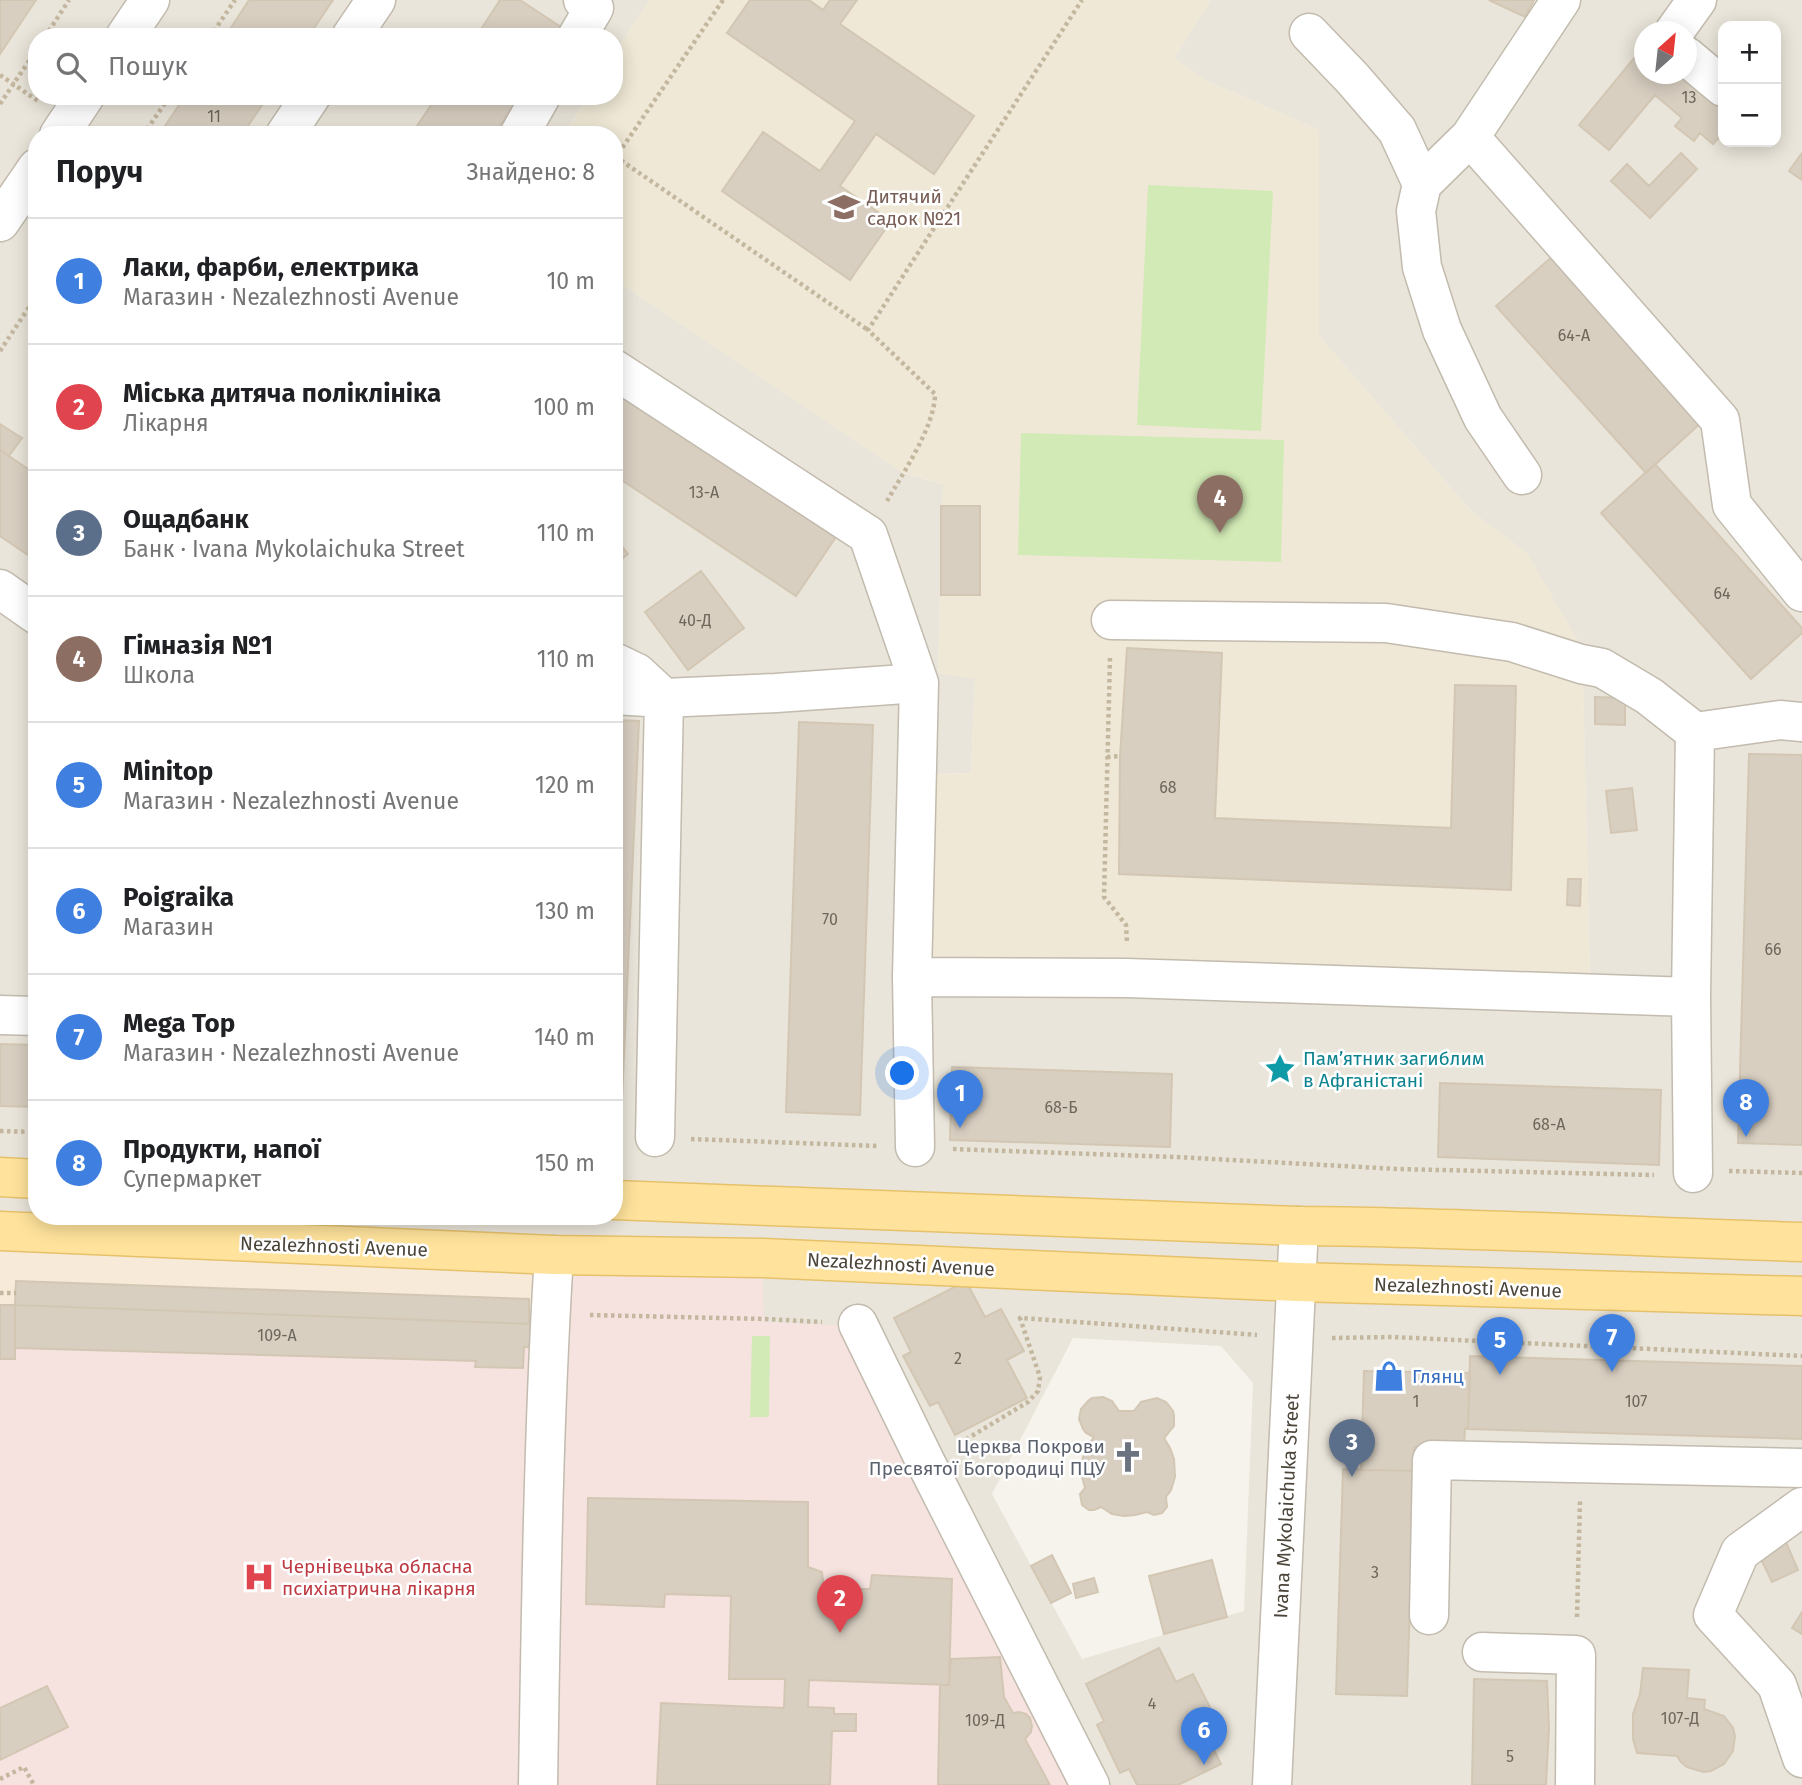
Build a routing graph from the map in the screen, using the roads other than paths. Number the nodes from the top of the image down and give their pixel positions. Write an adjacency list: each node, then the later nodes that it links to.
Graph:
1 (150, 0): 6 (street)
2 (376, 0): 7 (street)
3 (1561, 0): 17 (street)
4 (1697, 0): 5 (street)
5 (1682, 21)
6 (131, 28)
7 (357, 28)
8 (1309, 33): 19 (street)
9 (1697, 65): 10 (street)
10 (1719, 84)
11 (79, 105): 14 (street)
12 (305, 105): 15 (street)
13 (536, 105): 16 (street)
14 (65, 126)
15 (291, 126)
16 (524, 126)
17 (1470, 137): 19 (street); 24 (street)
18 (28, 180): 20 (street)
19 (1422, 184): 22 (street)
20 (0, 222)
21 (623, 375): 28 (street)
22 (1522, 475)
23 (0, 589): 25 (street)
24 (1802, 592)
25 (28, 609)
26 (1111, 620): 32 (street)
27 (623, 666): 30 (street)
28 (919, 683): 30 (street); 33 (street)
29 (623, 696): 30 (street)
30 (664, 698): 37 (street)
31 (1802, 722): 32 (street)
32 (1695, 732): 34 (street)
33 (912, 977): 34 (street); 38 (street)
34 (1691, 997): 39 (street)
35 (0, 1014): 36 (street)
36 (28, 1016)
37 (655, 1137)
38 (915, 1147)
39 (1693, 1173)
40 (0, 1177): 41 (main road)
41 (28, 1179)
42 (623, 1200): 43 (main road)
43 (1299, 1226): 45 (main road); 47 (street, Ivana Mykolaichuka Street)
44 (0, 1231): 46 (main road, Nezalezhnosti Avenue)
45 (1802, 1242)
46 (554, 1255): 47 (main road, Nezalezhnosti Avenue); 55 (street)
47 (1297, 1282): 48 (main road, Nezalezhnosti Avenue); 57 (street, Ivana Mykolaichuka Street)
48 (1802, 1296)
49 (858, 1324): 56 (street)
50 (1802, 1468): 52 (street)
51 (1802, 1507): 54 (street)
52 (1429, 1615)
53 (1482, 1652): 58 (street)
54 (1802, 1758)
55 (538, 1785)
56 (1090, 1785)
57 (1272, 1785)
58 (1574, 1785)

